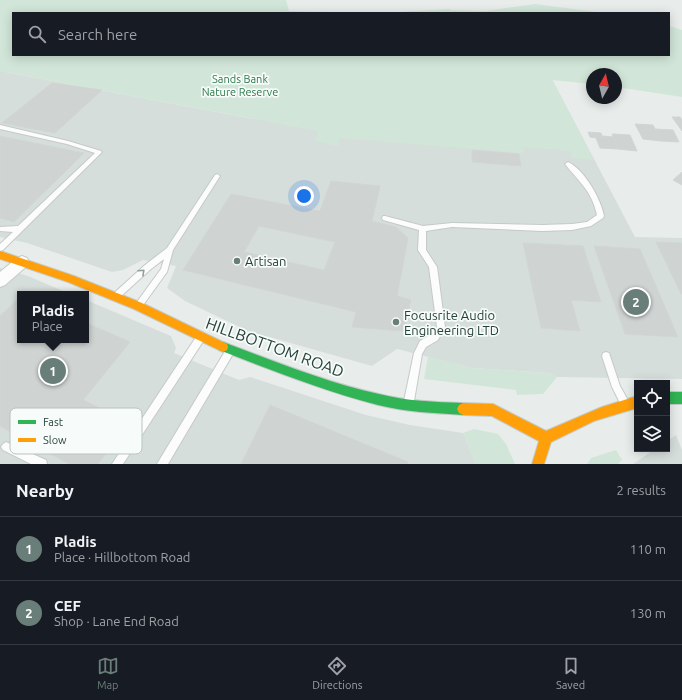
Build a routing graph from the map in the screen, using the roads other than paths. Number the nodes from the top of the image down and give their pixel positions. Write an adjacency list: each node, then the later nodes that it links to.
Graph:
1 (0, 127): 6 (lane)
2 (568, 164): 7 (lane)
3 (217, 176): 9 (lane)
4 (385, 218): 7 (lane)
5 (1, 229): 6 (lane)
6 (20, 229): 8 (lane)
7 (423, 229): 21 (lane)
8 (0, 248)
9 (170, 250): 13 (lane, one-way to 9); 14 (lane)
10 (0, 255): 11 (street, HILLBOTTOM ROAD)
11 (22, 262): 12 (street); 13 (street, HILLBOTTOM ROAD)
12 (0, 281)
13 (116, 297): 14 (street, HILLBOTTOM ROAD)
14 (138, 306): 15 (street, HILLBOTTOM ROAD)
15 (201, 337): 16 (street, HILLBOTTOM ROAD); 23 (lane)
16 (230, 350): 21 (street, HILLBOTTOM ROAD); 31 (lane)
17 (606, 356): 22 (lane)
18 (670, 398): 19 (street)
19 (682, 398)
20 (634, 402): 22 (street)
21 (408, 404): 24 (street, HILLBOTTOM ROAD)
22 (624, 404): 24 (street)
23 (142, 426)
24 (546, 438): 32 (street)
25 (6, 447): 26 (lane)
26 (10, 449)
27 (21, 454): 29 (lane)
28 (124, 454): 30 (lane)
29 (42, 464)
30 (117, 464)
31 (162, 464)
32 (538, 464)

